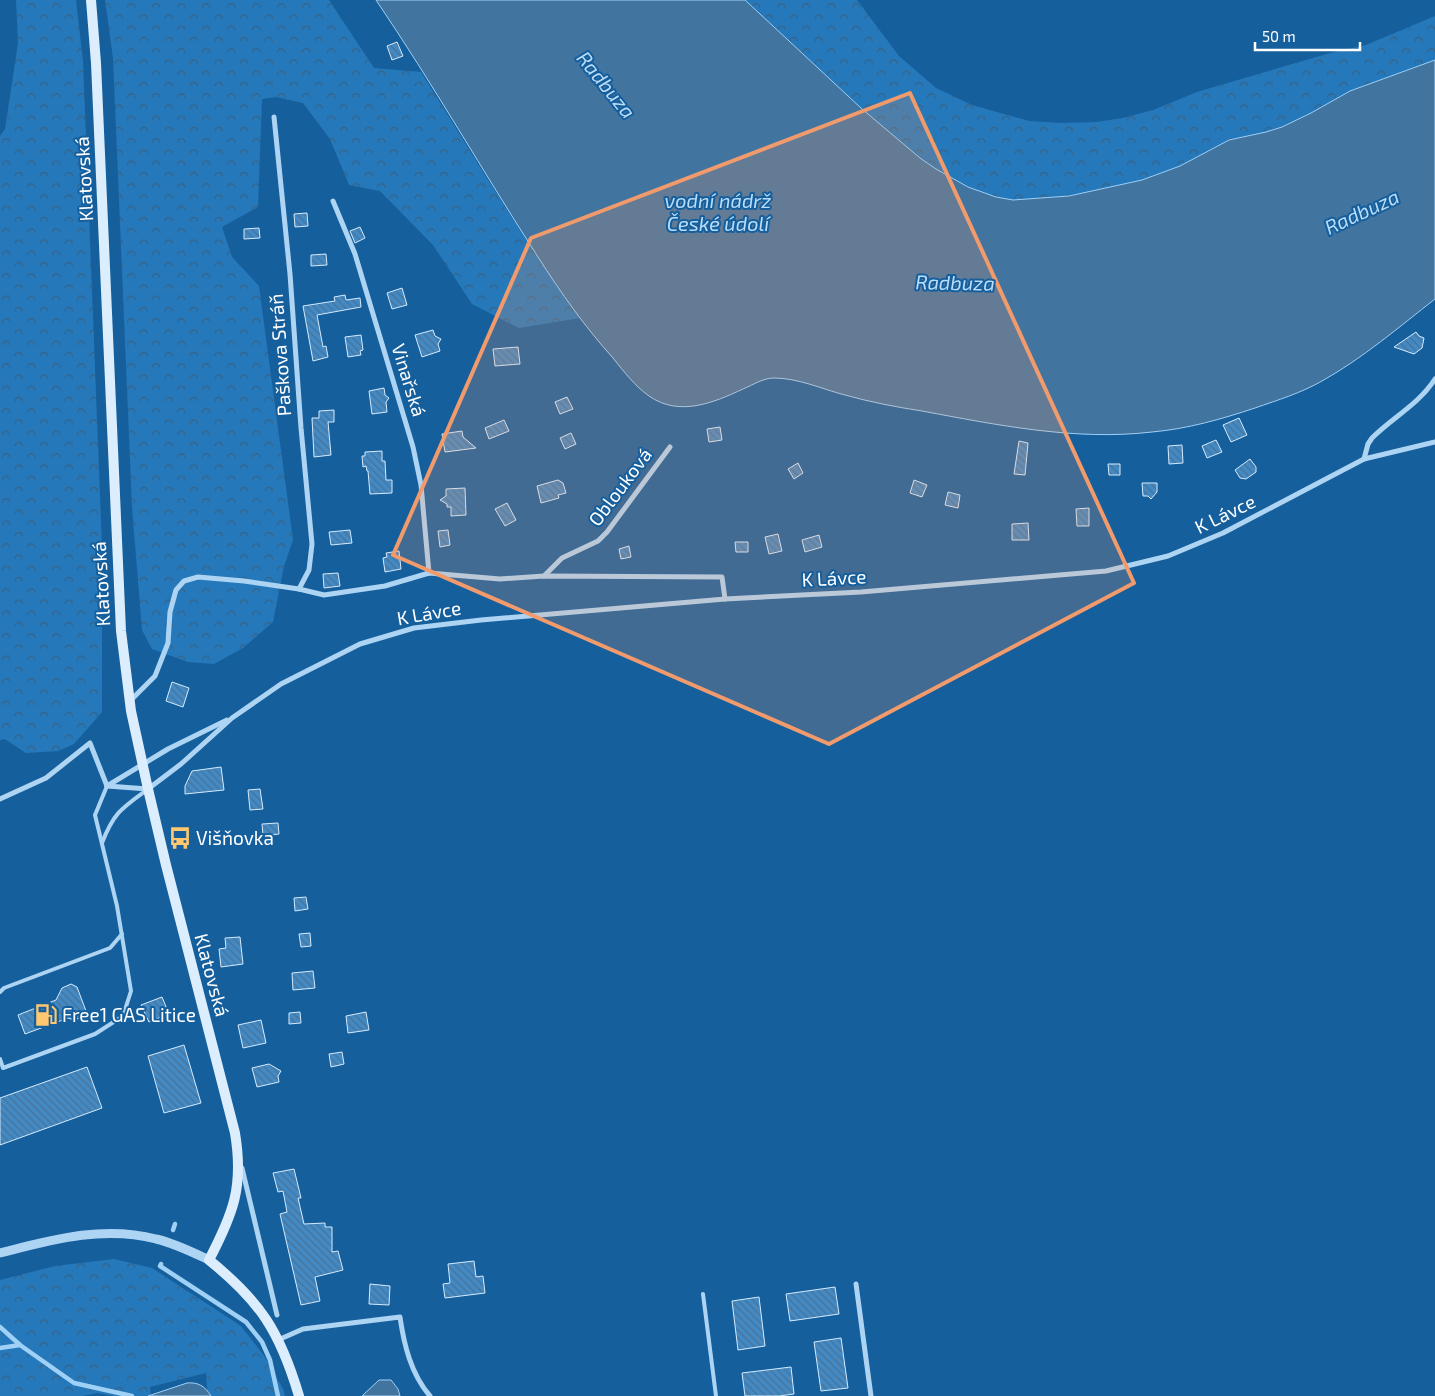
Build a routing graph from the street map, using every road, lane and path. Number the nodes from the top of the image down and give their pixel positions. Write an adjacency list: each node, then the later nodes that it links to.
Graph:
1 (91, 0): 12 (main road, Klatovská)
2 (274, 117): 10 (street, Paškova Stráň)
3 (333, 201): 8 (street, Vinařská)
4 (1435, 379): 7 (street)
5 (1435, 442): 7 (street, K Lávce)
6 (670, 447): 9 (street, Oblouková)
7 (1364, 459): 11 (street, K Lávce)
8 (429, 573): 9 (street); 10 (street)
9 (544, 576): 11 (street)
10 (299, 589): 12 (street)
11 (725, 599): 13 (street, K Lávce)
12 (130, 701): 14 (main road, Klatovská)
13 (232, 718): 14 (street, K Lávce); 16 (street, K Lávce)
14 (143, 765): 15 (street, K Lávce); 16 (main road, Klatovská)
15 (107, 786): 16 (street); 17 (street); 18 (lane)
16 (148, 789): 18 (lane); 23 (main road, Klatovská)
17 (0, 799)
18 (102, 843): 19 (lane)
19 (122, 934): 20 (lane); 22 (lane)
20 (0, 992)
21 (0, 1059): 22 (lane)
22 (1, 1068)
23 (238, 1153): 25 (main road, Klatovská); 28 (street, Klatovská)
24 (0, 1253): 25 (street)
25 (209, 1260): 29 (main road)
26 (856, 1284): 33 (street)
27 (703, 1294): 32 (lane)
28 (277, 1315)
29 (278, 1340): 30 (main road); 31 (street)
30 (299, 1396)
31 (430, 1396)
32 (716, 1396)
33 (871, 1396)

